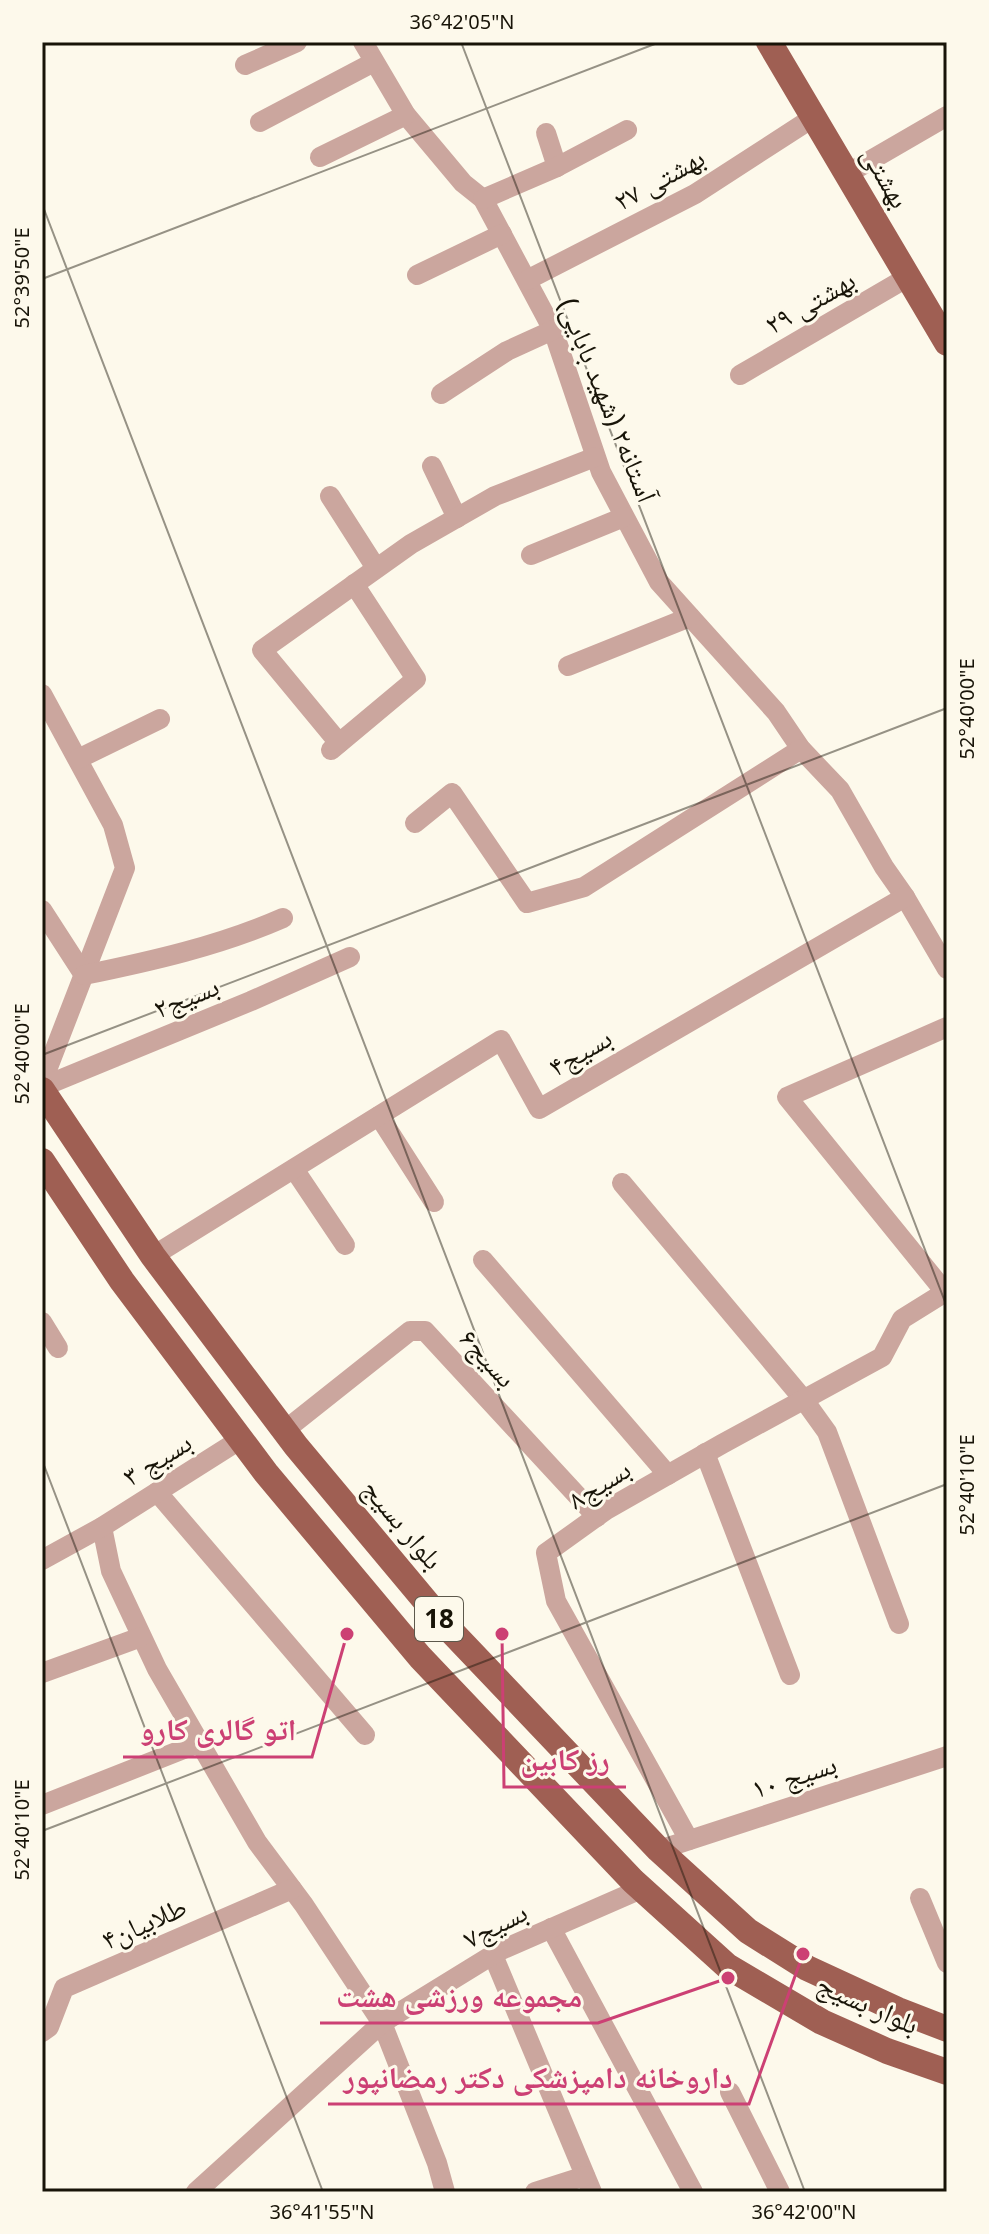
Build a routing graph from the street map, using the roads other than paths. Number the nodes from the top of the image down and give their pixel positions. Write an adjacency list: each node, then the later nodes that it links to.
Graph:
1 (297, 42): 5 (street)
2 (363, 42): 4 (street, آستانه۲ (شهید بابایی))
3 (777, 45): 8 (main road, بهشتی)
4 (374, 62): 6 (street, آستانه۲ (شهید بابایی)); 9 (street)
5 (245, 65)
6 (406, 115): 12 (street); 15 (street, آستانه۲ (شهید بابایی))
7 (947, 116): 14 (street)
8 (814, 117): 14 (main road, بهشتی); 19 (street, بهشتی ۲۷)
9 (260, 122)
10 (627, 130): 13 (street)
11 (546, 133): 13 (street)
12 (320, 157)
13 (557, 167): 15 (street)
14 (847, 174): 18 (main road, بهشتی)
15 (483, 199): 16 (street, آستانه۲ (شهید بابایی))
16 (502, 234): 17 (street); 19 (street, آستانه۲ (شهید بابایی))
17 (417, 275)
18 (908, 277): 21 (main road, بهشتی); 22 (street, بهشتی ۲۹)
19 (527, 280): 20 (street, آستانه۲ (شهید بابایی))
20 (553, 330): 23 (street); 24 (street, آستانه۲ (شهید بابایی))
21 (947, 343)
22 (740, 375)
23 (441, 394)
24 (595, 457): 27 (street, آستانه۲ (شهید بابایی)); 28 (street)
25 (432, 466): 28 (street)
26 (330, 496): 30 (street)
27 (624, 517): 29 (street); 32 (street, آستانه۲ (شهید بابایی))
28 (457, 518): 30 (street)
29 (531, 555)
30 (376, 568): 31 (street)
31 (354, 584): 31 (street)
32 (690, 617): 33 (street); 36 (street, آستانه۲ (شهید بابایی))
33 (568, 666)
34 (42, 694): 37 (street)
35 (160, 719): 37 (street)
36 (801, 749): 38 (street); 39 (street, آستانه۲ (شهید بابایی))
37 (78, 759): 44 (street)
38 (415, 823)
39 (905, 897): 43 (street, آستانه۲ (شهید بابایی)); 47 (street, بسیج۴)
40 (42, 910): 44 (street)
41 (283, 918): 44 (street)
42 (350, 957): 46 (street, بسیج۲)
43 (947, 969)
44 (84, 975): 46 (street)
45 (947, 1027): 55 (street)
46 (42, 1086): 53 (main road, بلوار بسیج / 18)
47 (379, 1116): 49 (street, بسیج۴); 51 (street)
48 (42, 1161): 60 (main road, بلوار بسیج / 18)
49 (294, 1169): 52 (street); 53 (street, بسیج۴)
50 (622, 1183): 58 (street)
51 (434, 1202)
52 (345, 1245)
53 (153, 1256): 59 (main road, بلوار بسیج / 18)
54 (483, 1260): 62 (street)
55 (946, 1291): 58 (street, بسیج۸)
56 (42, 1322): 57 (street)
57 (58, 1348)
58 (804, 1400): 61 (street, بسیج۸); 67 (street)
59 (284, 1431): 64 (street, بسیج۶); 76 (main road, بلوار بسیج / 18)
60 (241, 1439): 63 (street, بسیج ۳); 78 (main road, بلوار بسیج / 18)
61 (705, 1453): 62 (street, بسیج۸); 70 (street)
62 (668, 1475): 64 (street, بسیج۸)
63 (157, 1492): 65 (street, بسیج ۳); 71 (street)
64 (597, 1517): 75 (street, بسیج۸)
65 (102, 1527): 66 (street, بسیج ۳); 68 (street)
66 (42, 1560)
67 (899, 1624)
68 (141, 1637): 69 (street); 72 (street)
69 (42, 1673)
70 (790, 1675)
71 (365, 1735)
72 (199, 1743): 74 (street); 77 (street)
73 (947, 1756): 75 (street, بسیج ۱۰)
74 (42, 1805)
75 (689, 1840): 76 (street, بسیج ۱۰)
76 (659, 1850): 84 (main road, بلوار بسیج / 18)
77 (292, 1889): 83 (street); 85 (street, طلابیان۴)
78 (641, 1889): 80 (street, بسیج۷); 86 (main road, بلوار بسیج / 18)
79 (920, 1898): 82 (street)
80 (551, 1928): 81 (street, بسیج۷); 92 (street)
81 (493, 1955): 83 (street, بسیج۷); 88 (street)
82 (947, 1963)
83 (382, 2023): 89 (street, بسیج۷); 90 (street)
84 (947, 2029)
85 (42, 2032)
86 (947, 2072)
87 (730, 2092): 93 (street)
88 (588, 2184): 91 (street)
89 (196, 2192)
90 (445, 2192)
91 (535, 2192)
92 (693, 2192)
93 (780, 2192)

